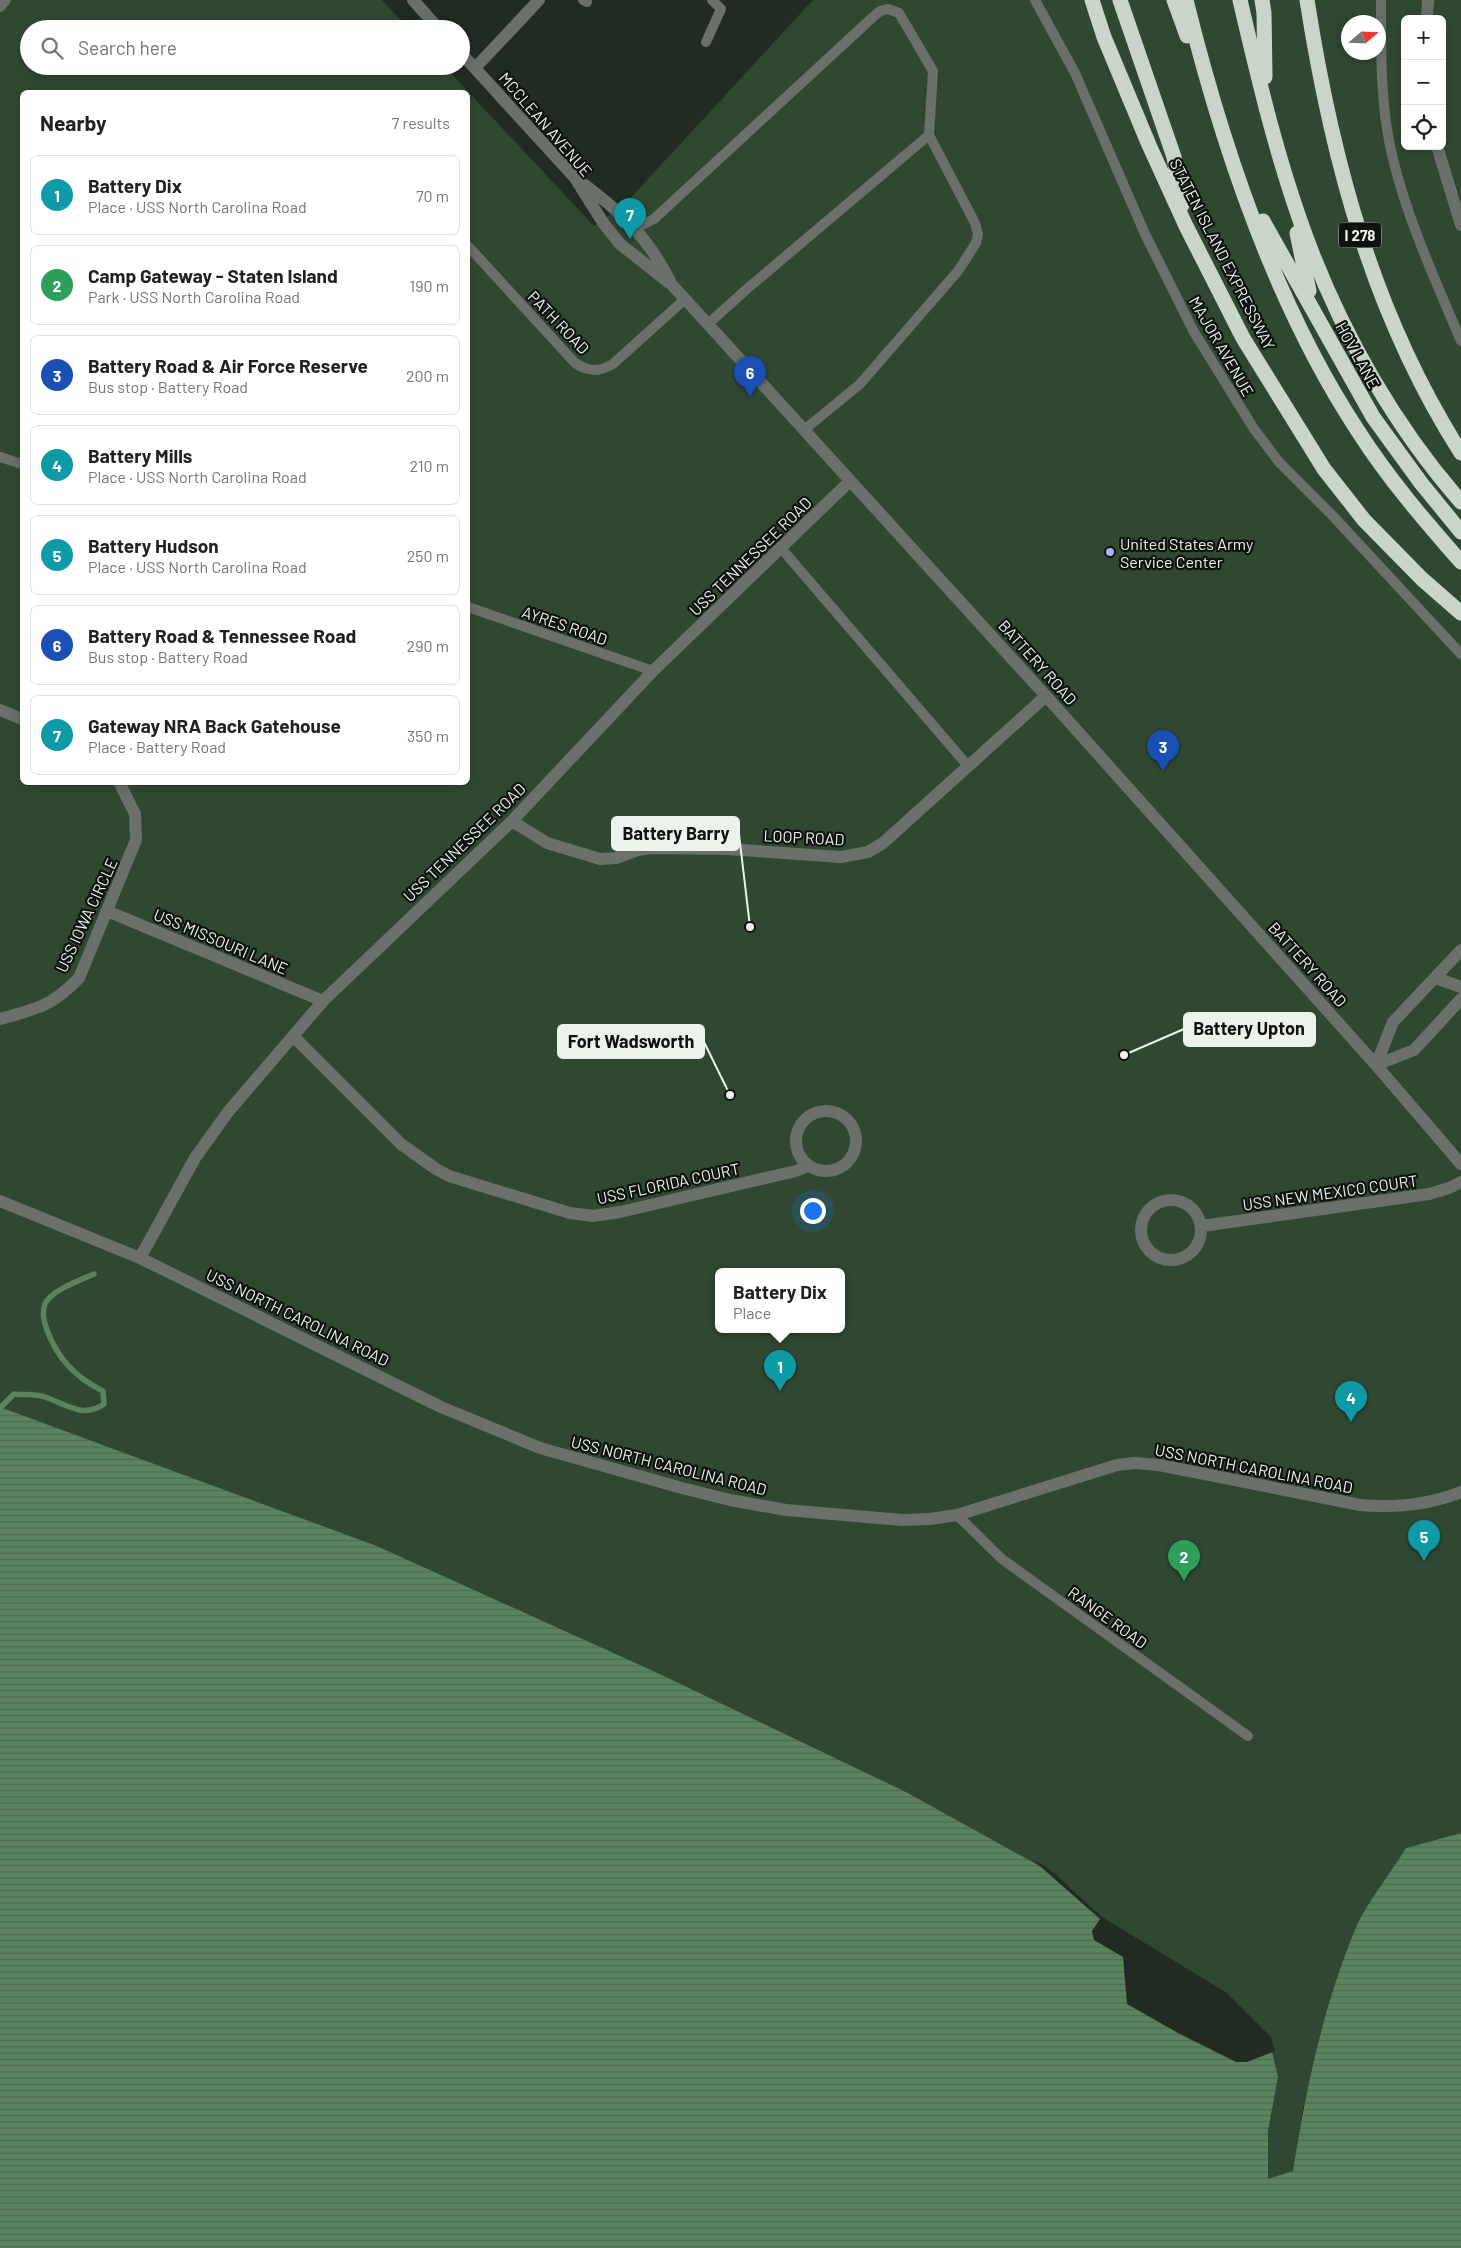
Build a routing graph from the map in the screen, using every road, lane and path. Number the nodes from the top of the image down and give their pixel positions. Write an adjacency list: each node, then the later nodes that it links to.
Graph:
1 (6, 0): 15 (lane)
2 (413, 0): 17 (street)
3 (539, 0): 20 (street)
4 (712, 0): 18 (lane)
5 (1035, 0): 48 (lane, MAJOR AVENUE)
6 (1092, 0): 28 (highway, STATEN ISLAND EXPRESSWAY)
7 (1120, 0): 28 (highway)
8 (1174, 0): 25 (highway)
9 (1186, 0): 25 (highway)
10 (1240, 0): 21 (highway)
11 (1262, 0): 21 (highway)
12 (1307, 0): 38 (highway, I 278)
13 (1381, 0): 36 (lane)
14 (1428, 0): 16 (street)
15 (0, 7)
16 (1427, 15)
17 (431, 20)
18 (706, 42)
19 (470, 63): 20 (street, MCCLEAN AVENUE)
20 (475, 68): 26 (street, MCCLEAN AVENUE)
21 (1266, 101): 24 (highway)
22 (929, 135): 29 (lane); 35 (lane); 37 (lane)
23 (1438, 150): 27 (street)
24 (1280, 158): 34 (highway); 42 (highway)
25 (1239, 177): 34 (highway); 45 (highway)
26 (575, 178): 29 (street, BATTERY ROAD); 30 (street, MCCLEAN AVENUE)
27 (1461, 225)
28 (1186, 226): 47 (highway, STATEN ISLAND EXPRESSWAY)
29 (635, 228): 32 (street, BATTERY ROAD)
30 (620, 244): 32 (street, BATTERY ROAD)
31 (470, 248): 33 (lane, PATH ROAD)
32 (672, 285): 33 (street, BATTERY ROAD)
33 (685, 298): 35 (street, BATTERY ROAD)
34 (1314, 310): 43 (highway, HOV LANE)
35 (708, 324): 37 (street, BATTERY ROAD)
36 (1461, 341)
37 (804, 430): 41 (street, BATTERY ROAD)
38 (1461, 453)
39 (0, 457): 40 (lane)
40 (20, 463)
41 (850, 481): 44 (street, USS TENNESSEE ROAD); 50 (street, BATTERY ROAD)
42 (1461, 502)
43 (1461, 532)
44 (782, 548): 49 (street, USS TENNESSEE ROAD); 53 (lane)
45 (1461, 562)
46 (470, 609): 49 (lane, AYRES ROAD)
47 (1461, 613)
48 (1461, 654)
49 (653, 671): 55 (street, USS TENNESSEE ROAD)
50 (1046, 696): 53 (street, LOOP ROAD); 64 (street, BATTERY ROAD)
51 (0, 710): 52 (street)
52 (20, 718)
53 (968, 766): 55 (street, LOOP ROAD)
54 (120, 785): 56 (street, USS IOWA CIRCLE)
55 (512, 821): 61 (street, USS TENNESSEE ROAD)
56 (107, 911): 61 (street, USS MISSOURI LANE); 62 (street, USS IOWA CIRCLE)
57 (1461, 950): 58 (street)
58 (1436, 978): 59 (street); 64 (street)
59 (1461, 987)
60 (1461, 999): 64 (street)
61 (323, 1001): 63 (street, USS TENNESSEE ROAD)
62 (0, 1019)
63 (293, 1036): 66 (street, USS FLORIDA COURT); 70 (street, USS TENNESSEE ROAD)
64 (1376, 1064): 65 (street, BATTERY ROAD)
65 (1461, 1164)
66 (808, 1166): 66 (street, USS FLORIDA COURT)
67 (1461, 1182): 69 (street, USS NEW MEXICO COURT)
68 (0, 1201): 70 (street, USS NORTH CAROLINA ROAD)
69 (1202, 1226): 69 (street)
70 (140, 1258): 72 (street, USS NORTH CAROLINA ROAD)
71 (1461, 1492): 72 (street, USS NORTH CAROLINA ROAD)
72 (957, 1515): 73 (lane, RANGE ROAD)
73 (1248, 1736)

